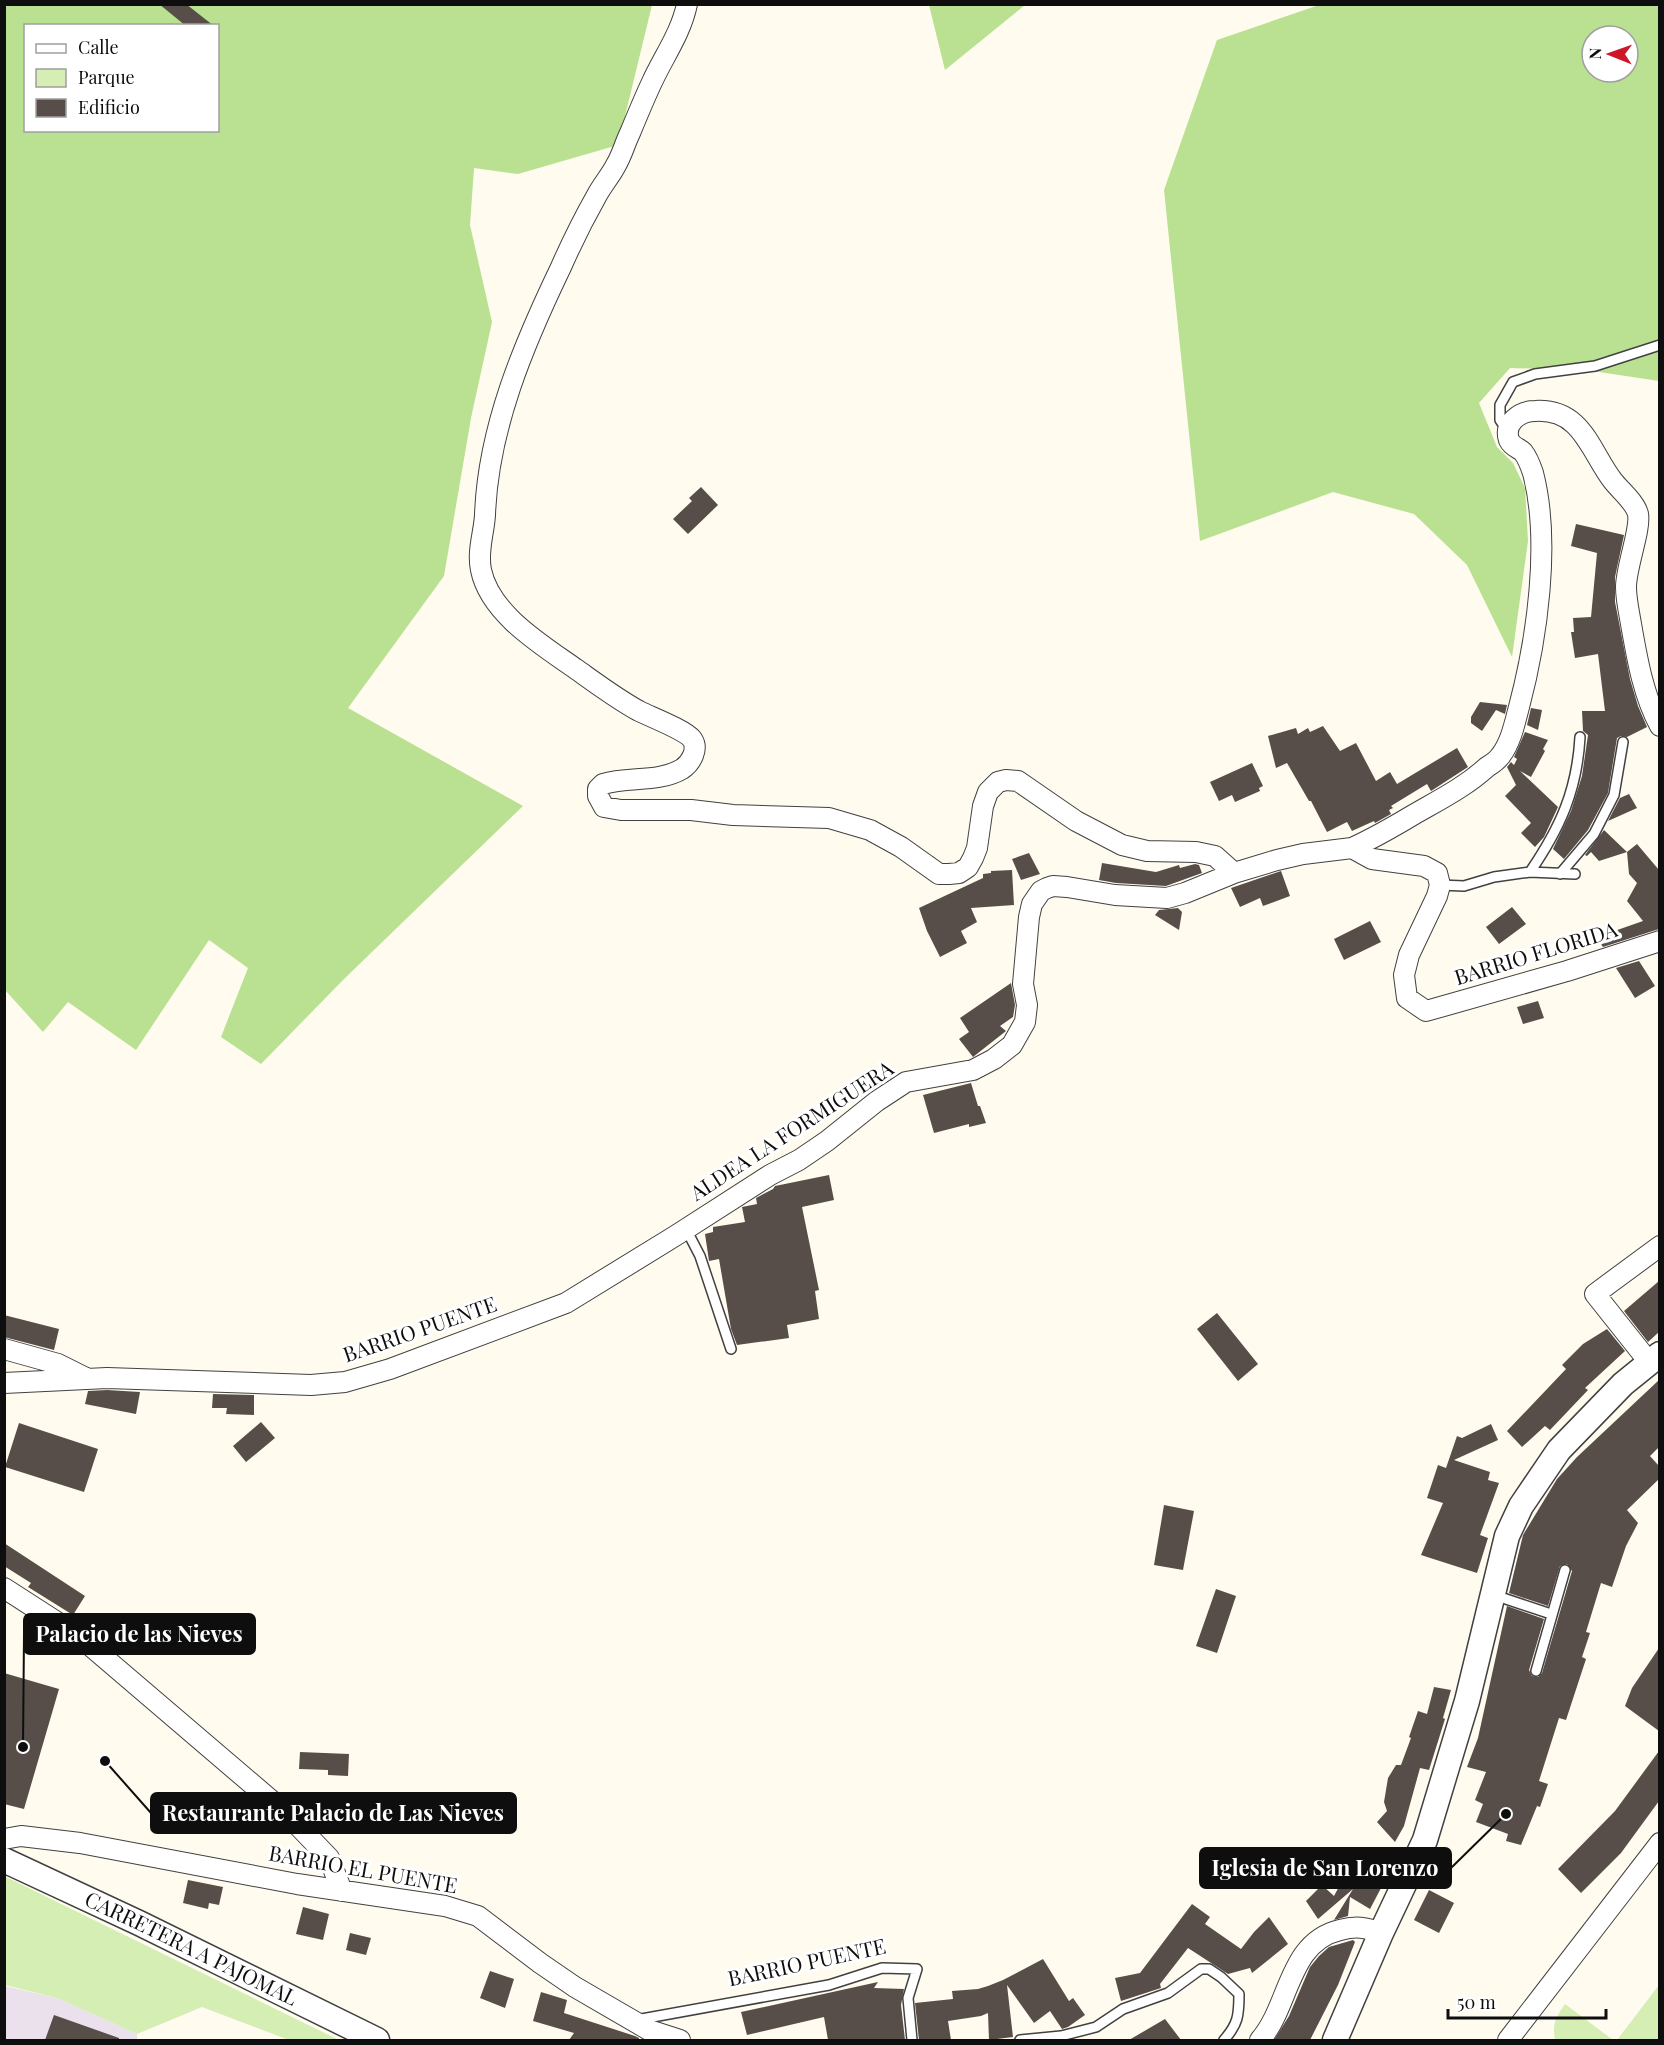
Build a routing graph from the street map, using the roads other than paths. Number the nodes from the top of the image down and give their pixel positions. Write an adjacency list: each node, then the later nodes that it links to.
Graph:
1 (687, 4): 9 (street)
2 (1659, 345): 3 (lane, ALDEA LA FORMIGUERA)
3 (1509, 432): 4 (street); 7 (street, ALDEA LA FORMIGUERA)
4 (1659, 726)
5 (1580, 737): 8 (lane)
6 (1623, 742): 10 (lane)
7 (1352, 848): 9 (street, ALDEA LA FORMIGUERA); 12 (street)
8 (1530, 872): 10 (lane); 12 (lane)
9 (1234, 873): 14 (street, ALDEA LA FORMIGUERA)
10 (1560, 874): 11 (lane)
11 (1575, 874)
12 (1440, 885): 13 (street, BARRIO FLORIDA)
13 (1659, 941)
14 (680, 1233): 17 (lane, ALDEA LA FORMIGUERA); 19 (street, BARRIO PUENTE)
15 (1659, 1245): 18 (street)
16 (4, 1349): 19 (street, BARRIO PUENTE)
17 (731, 1349)
18 (1654, 1358): 23 (street)
19 (86, 1378): 20 (street, BARRIO PUENTE)
20 (4, 1383)
21 (1565, 1570): 24 (lane)
22 (4, 1588): 29 (street)
23 (1492, 1595): 24 (lane); 30 (street)
24 (1551, 1614): 25 (lane)
25 (1536, 1671)
26 (4, 1839): 29 (street, BARRIO EL PUENTE)
27 (1659, 1843): 39 (street)
28 (4, 1860): 32 (street, CARRETERA A PAJOMAL)
29 (342, 1891): 31 (street, BARRIO EL PUENTE)
30 (1381, 1934): 37 (street); 38 (street)
31 (634, 2021): 33 (street, BARRIO EL PUENTE); 34 (lane, BARRIO PUENTE)
32 (377, 2040)
33 (680, 2040)
34 (912, 2040)
35 (1020, 2040): 36 (lane)
36 (1224, 2040)
37 (1260, 2040)
38 (1335, 2040)
39 (1508, 2040)

